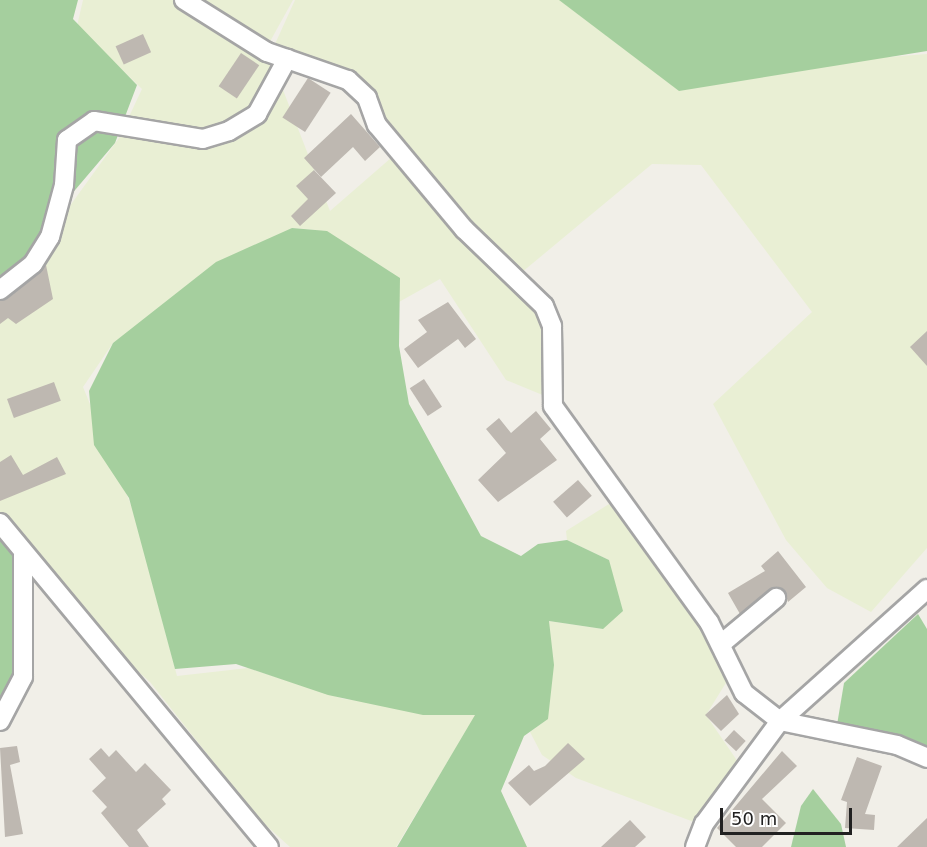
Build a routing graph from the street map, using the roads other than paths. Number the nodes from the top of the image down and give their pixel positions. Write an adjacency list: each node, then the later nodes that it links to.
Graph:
1 (183, 0): 2 (street)
2 (287, 59): 3 (street); 8 (street)
3 (0, 290)
4 (0, 523): 5 (street)
5 (23, 555): 10 (street); 12 (street)
6 (927, 589): 9 (street)
7 (776, 598): 8 (street)
8 (721, 644): 9 (street)
9 (780, 720): 11 (street); 13 (street)
10 (0, 721)
11 (927, 758)
12 (269, 847)
13 (694, 847)

